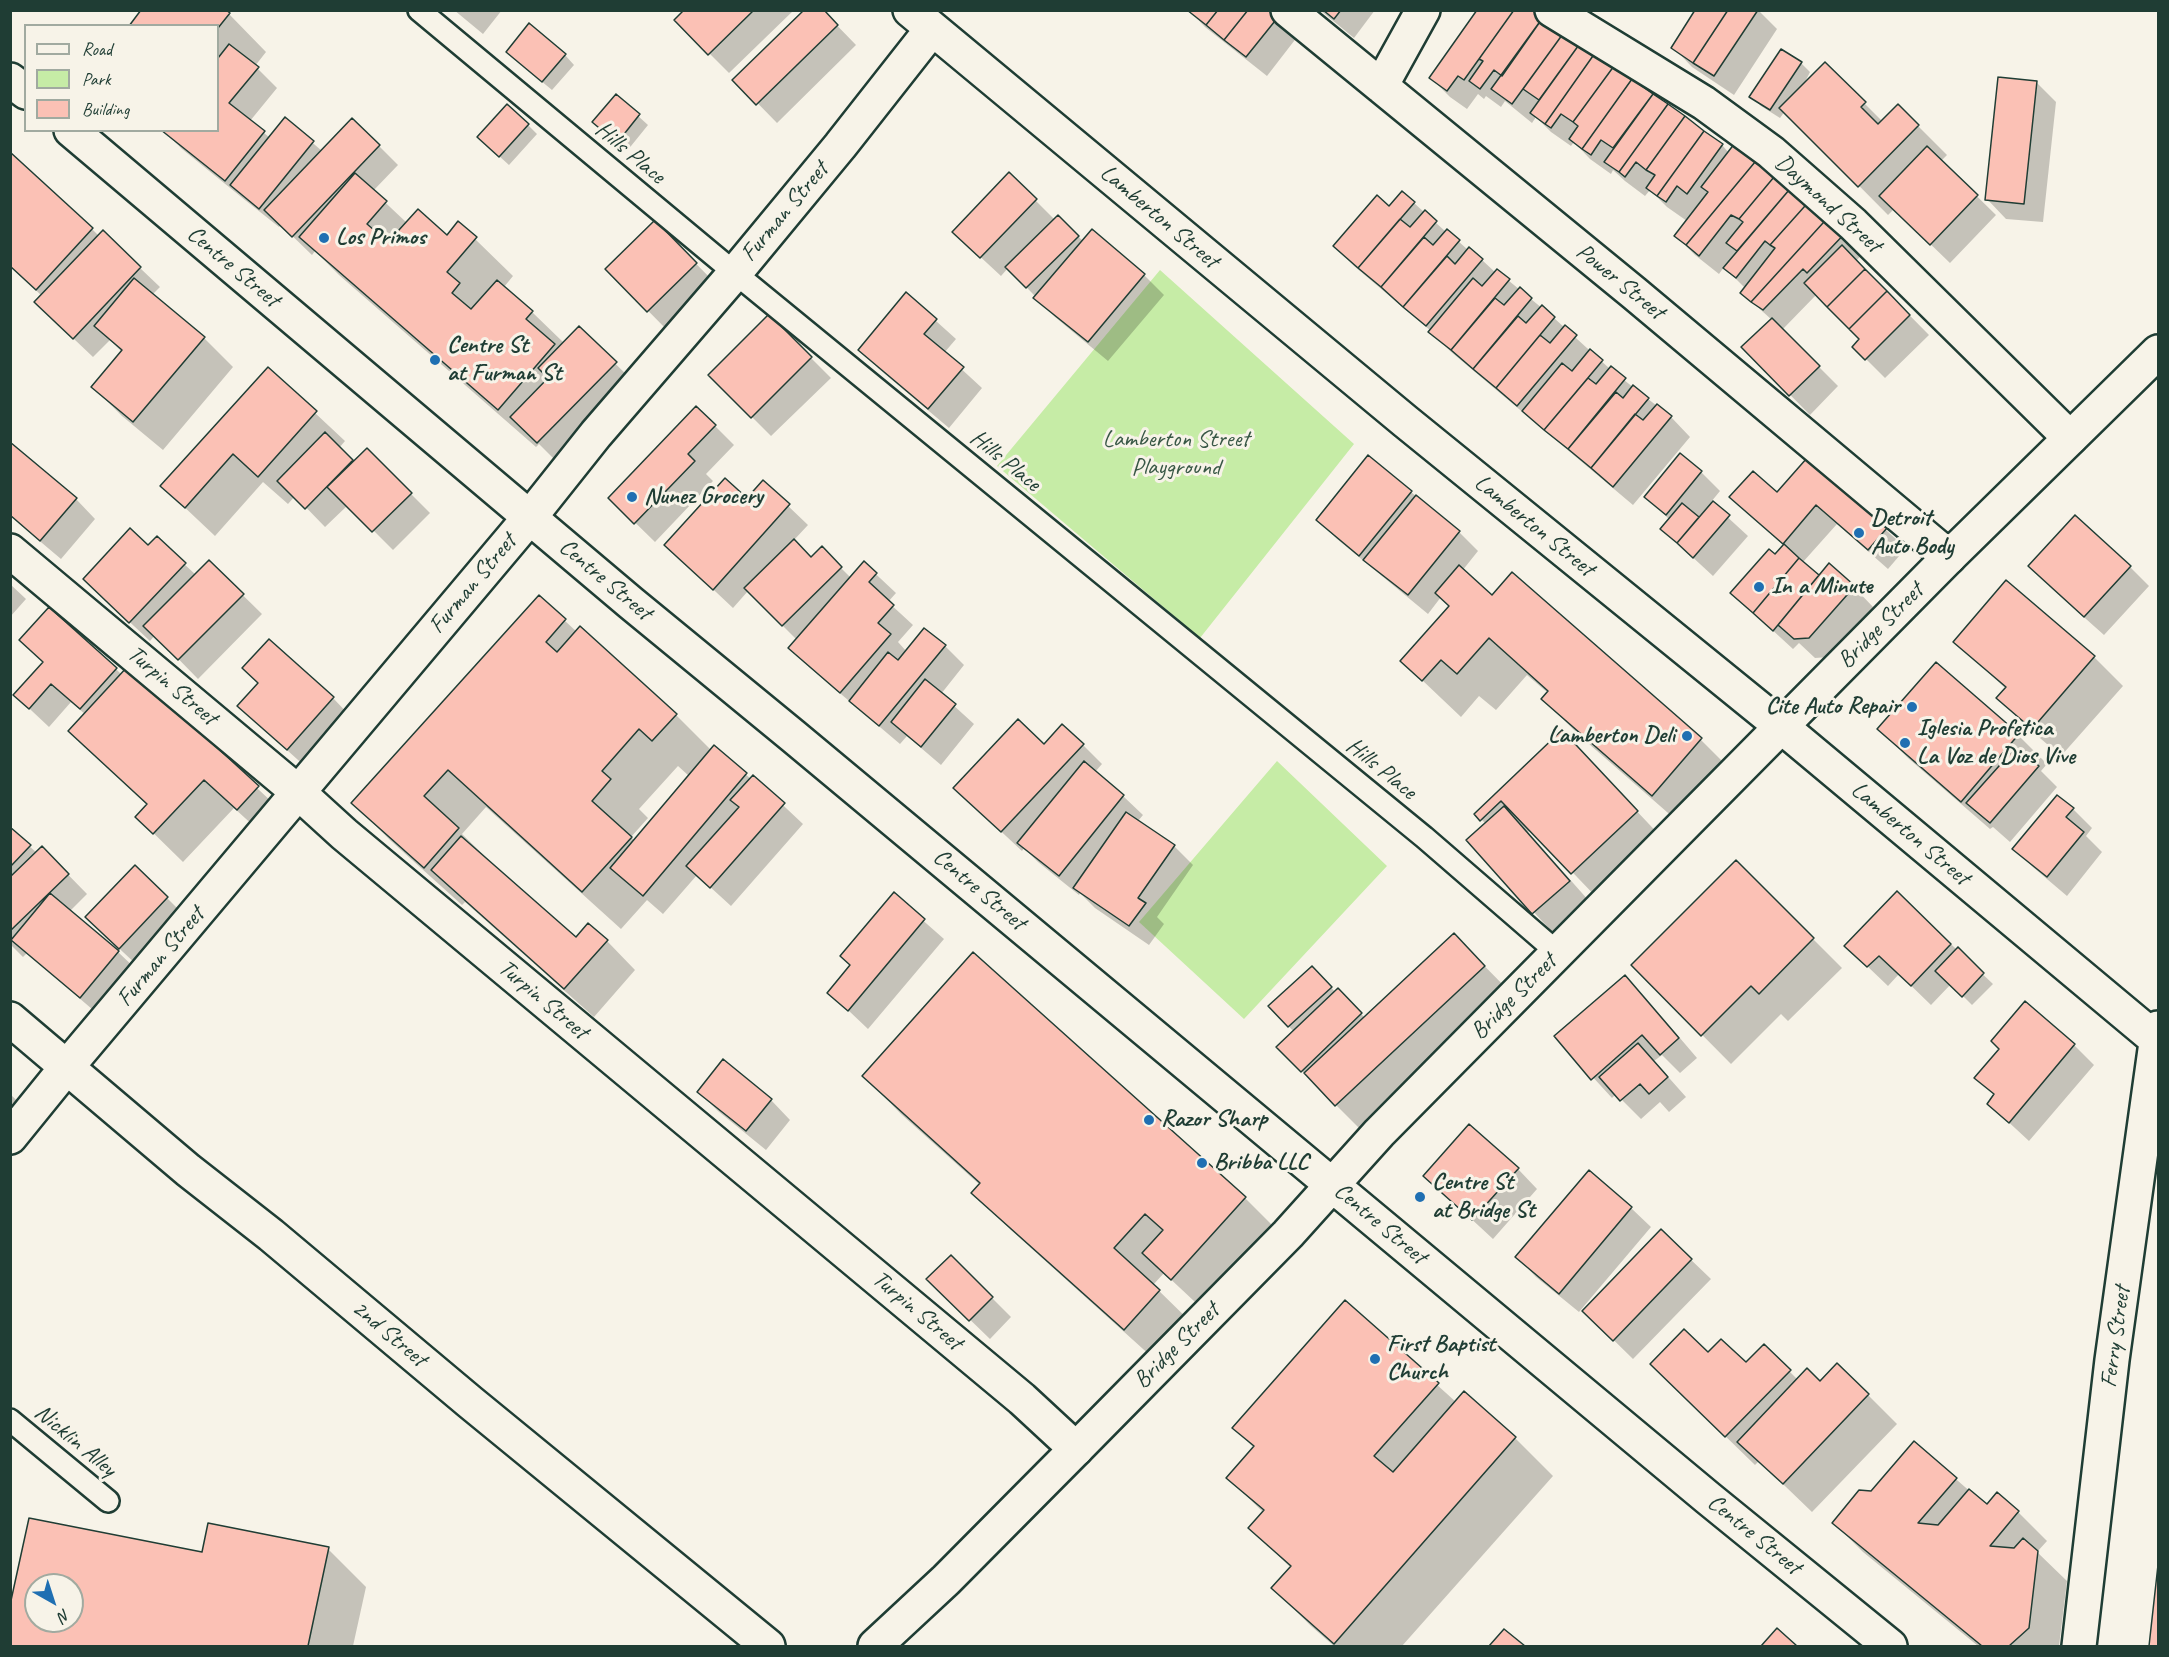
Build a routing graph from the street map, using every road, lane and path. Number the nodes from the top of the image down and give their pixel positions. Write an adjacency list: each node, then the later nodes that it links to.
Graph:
1 (419, 10): 10 (lane, Hills Place)
2 (1288, 10): 7 (street, Power Street)
3 (1423, 10): 7 (street)
4 (1552, 10): 12 (street, Daymond Street)
5 (921, 20): 10 (street, Furman Street); 16 (street, Lamberton Street)
6 (10, 80): 8 (street)
7 (1381, 86): 15 (street, Power Street)
8 (24, 90)
9 (73, 132): 13 (street, Centre Street)
10 (735, 273): 13 (street, Furman Street); 18 (lane, Hills Place)
11 (2158, 352): 12 (street, Bridge Street)
12 (2070, 438): 15 (street, Bridge Street)
13 (530, 517): 17 (street, Furman Street); 23 (street, Centre Street)
14 (10, 551): 17 (street, Turpin Street)
15 (1949, 557): 16 (street, Bridge Street)
16 (1782, 727): 18 (street, Bridge Street); 20 (street, Lamberton Street)
17 (299, 793): 21 (street, Furman Street); 25 (street, Turpin Street)
18 (1558, 953): 23 (street, Bridge Street)
19 (10, 1019): 21 (street, 2nd Street)
20 (2158, 1036): 30 (street, Ferry Street)
21 (66, 1068): 22 (street, Furman Street); 27 (street, 2nd Street)
22 (10, 1137)
23 (1332, 1184): 25 (street, Bridge Street); 29 (street, Centre Street)
24 (10, 1420): 26 (lane, Nicklin Alley)
25 (1076, 1449): 28 (street, Bridge Street)
26 (108, 1501)
27 (768, 1647)
28 (875, 1647)
29 (1890, 1647)
30 (2079, 1647)

